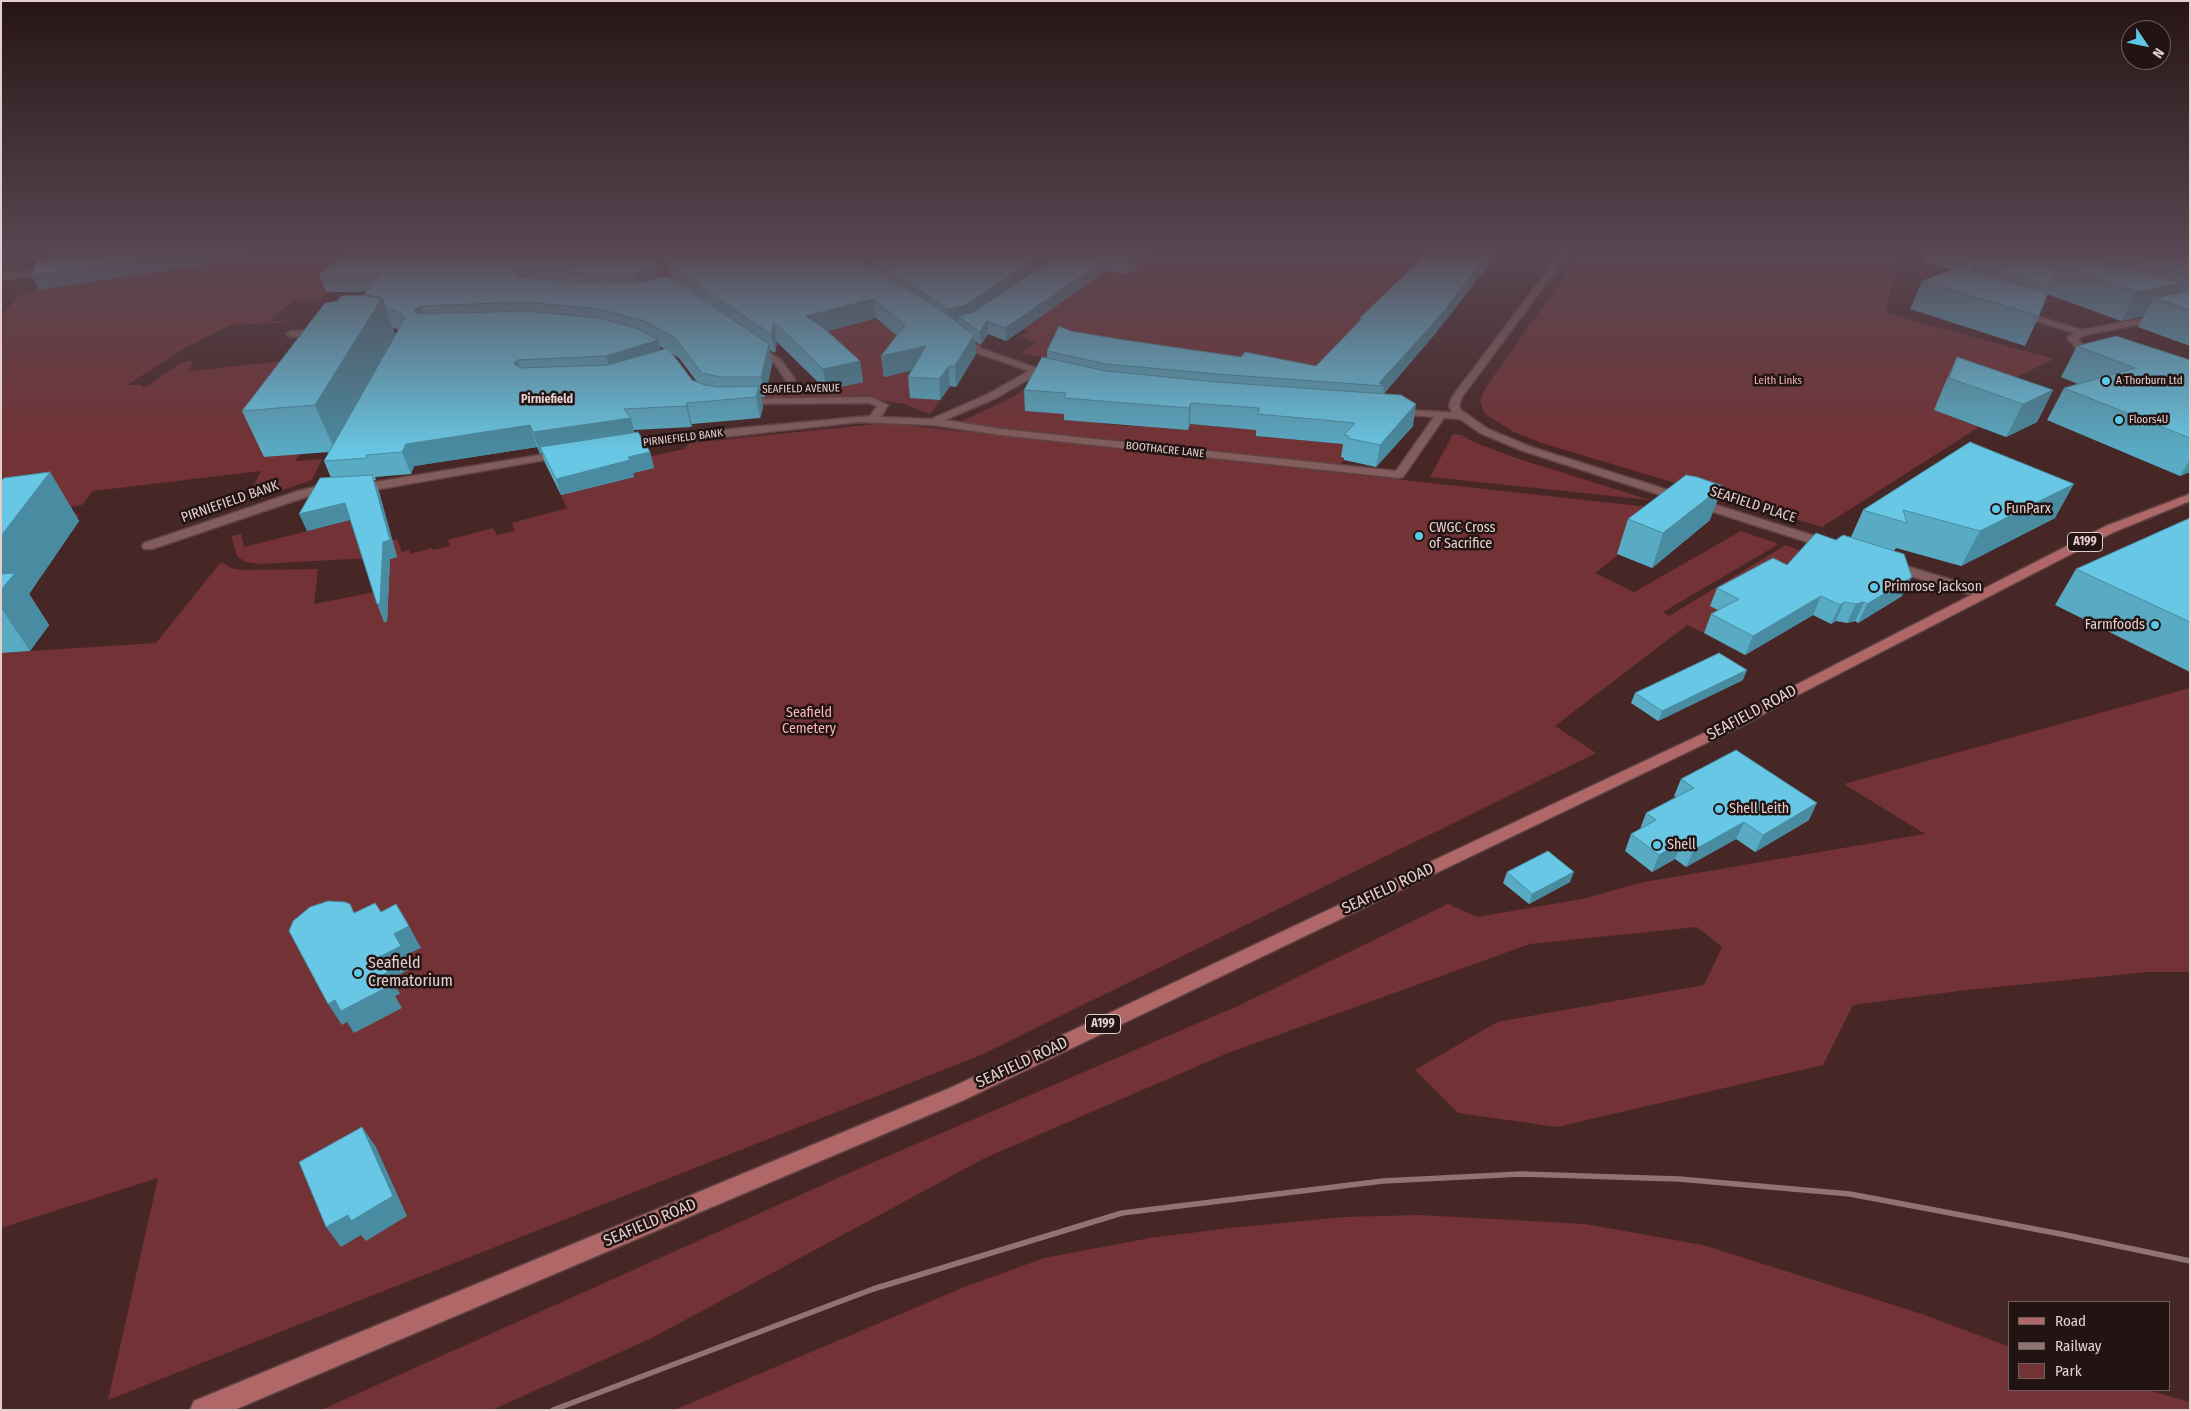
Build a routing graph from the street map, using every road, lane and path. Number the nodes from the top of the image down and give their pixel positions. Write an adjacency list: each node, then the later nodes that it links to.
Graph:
1 (1514, 320): 16 (street)
2 (2038, 320): 6 (street)
3 (2152, 320): 6 (street)
4 (954, 326): 10 (street)
5 (330, 333): 7 (street)
6 (2082, 333): 9 (street)
7 (291, 334)
8 (746, 340): 12 (street)
9 (2104, 355)
10 (1036, 371): 11 (street); 18 (street, PIRNIEFIELD BANK)
11 (1055, 376)
12 (790, 379)
13 (734, 402): 17 (street, SEAFIELD AVENUE)
14 (1382, 410): 15 (street)
15 (1441, 415): 16 (street); 18 (street, BOOTHACRE LANE)
16 (1461, 416): 23 (street, SEAFIELD PLACE)
17 (874, 419): 18 (street, PIRNIEFIELD BANK); 19 (street, PIRNIEFIELD BANK)
18 (932, 422)
19 (611, 447)
20 (574, 453): 22 (street, PIRNIEFIELD BANK)
21 (2190, 497): 25 (main road, A199)
22 (148, 546)
23 (1839, 548)
24 (1876, 560): 25 (street)
25 (1983, 594): 26 (main road, SEAFIELD ROAD / A199)
26 (203, 1410)

